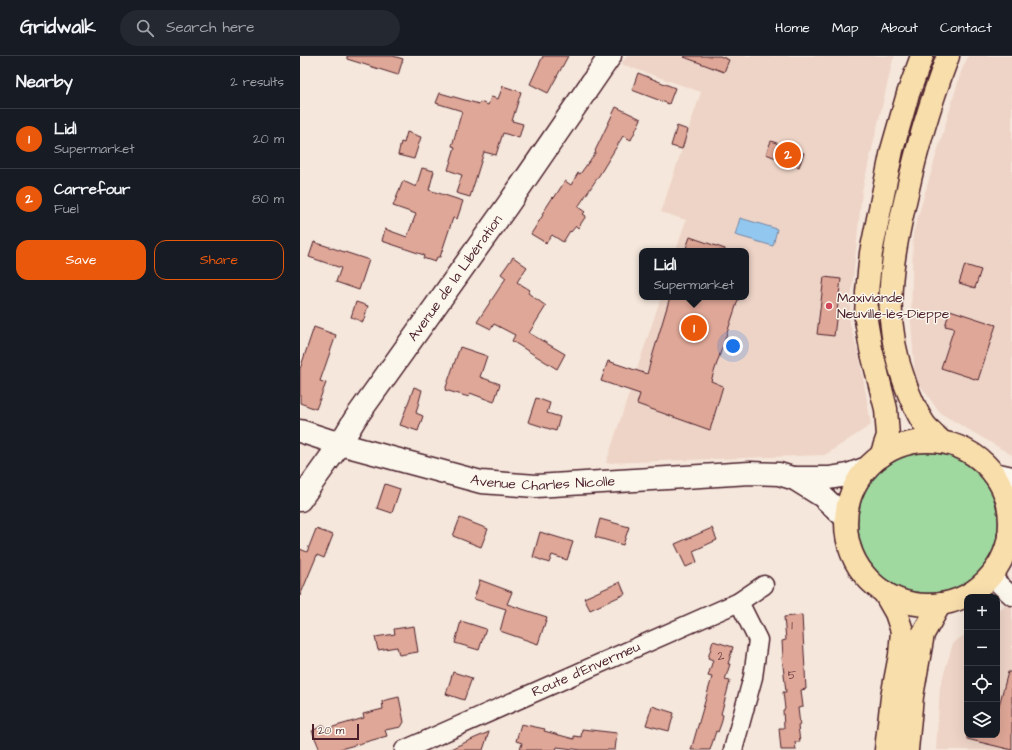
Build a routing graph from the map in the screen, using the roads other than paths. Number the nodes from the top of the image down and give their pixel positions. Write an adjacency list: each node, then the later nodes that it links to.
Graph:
1 (610, 56): 6 (main road, Avenue de la Libération)
2 (922, 56): 7 (main road)
3 (948, 56): 5 (main road)
4 (300, 431): 6 (main road, Avenue Charles Nicolle)
5 (942, 442): 7 (main road); 8 (main road)
6 (340, 444): 9 (main road, Avenue Charles Nicolle); 10 (main road, Avenue de la Libération)
7 (874, 462): 9 (main road, Avenue Charles Nicolle); 11 (main road)
8 (1003, 476): 12 (main road)
9 (792, 478): 11 (main road, Avenue Charles Nicolle)
10 (300, 500)
11 (846, 518): 15 (main road)
12 (1010, 533): 13 (main road)
13 (990, 576): 16 (street); 18 (main road)
14 (764, 585): 17 (street, Route d'Envermeu)
15 (884, 592): 18 (main road); 21 (main road)
16 (1012, 596)
17 (739, 602): 19 (street, Route d'Envermeu); 20 (street)
18 (940, 604): 22 (main road)
19 (404, 750)
20 (732, 750)
21 (886, 750)
22 (907, 750)

